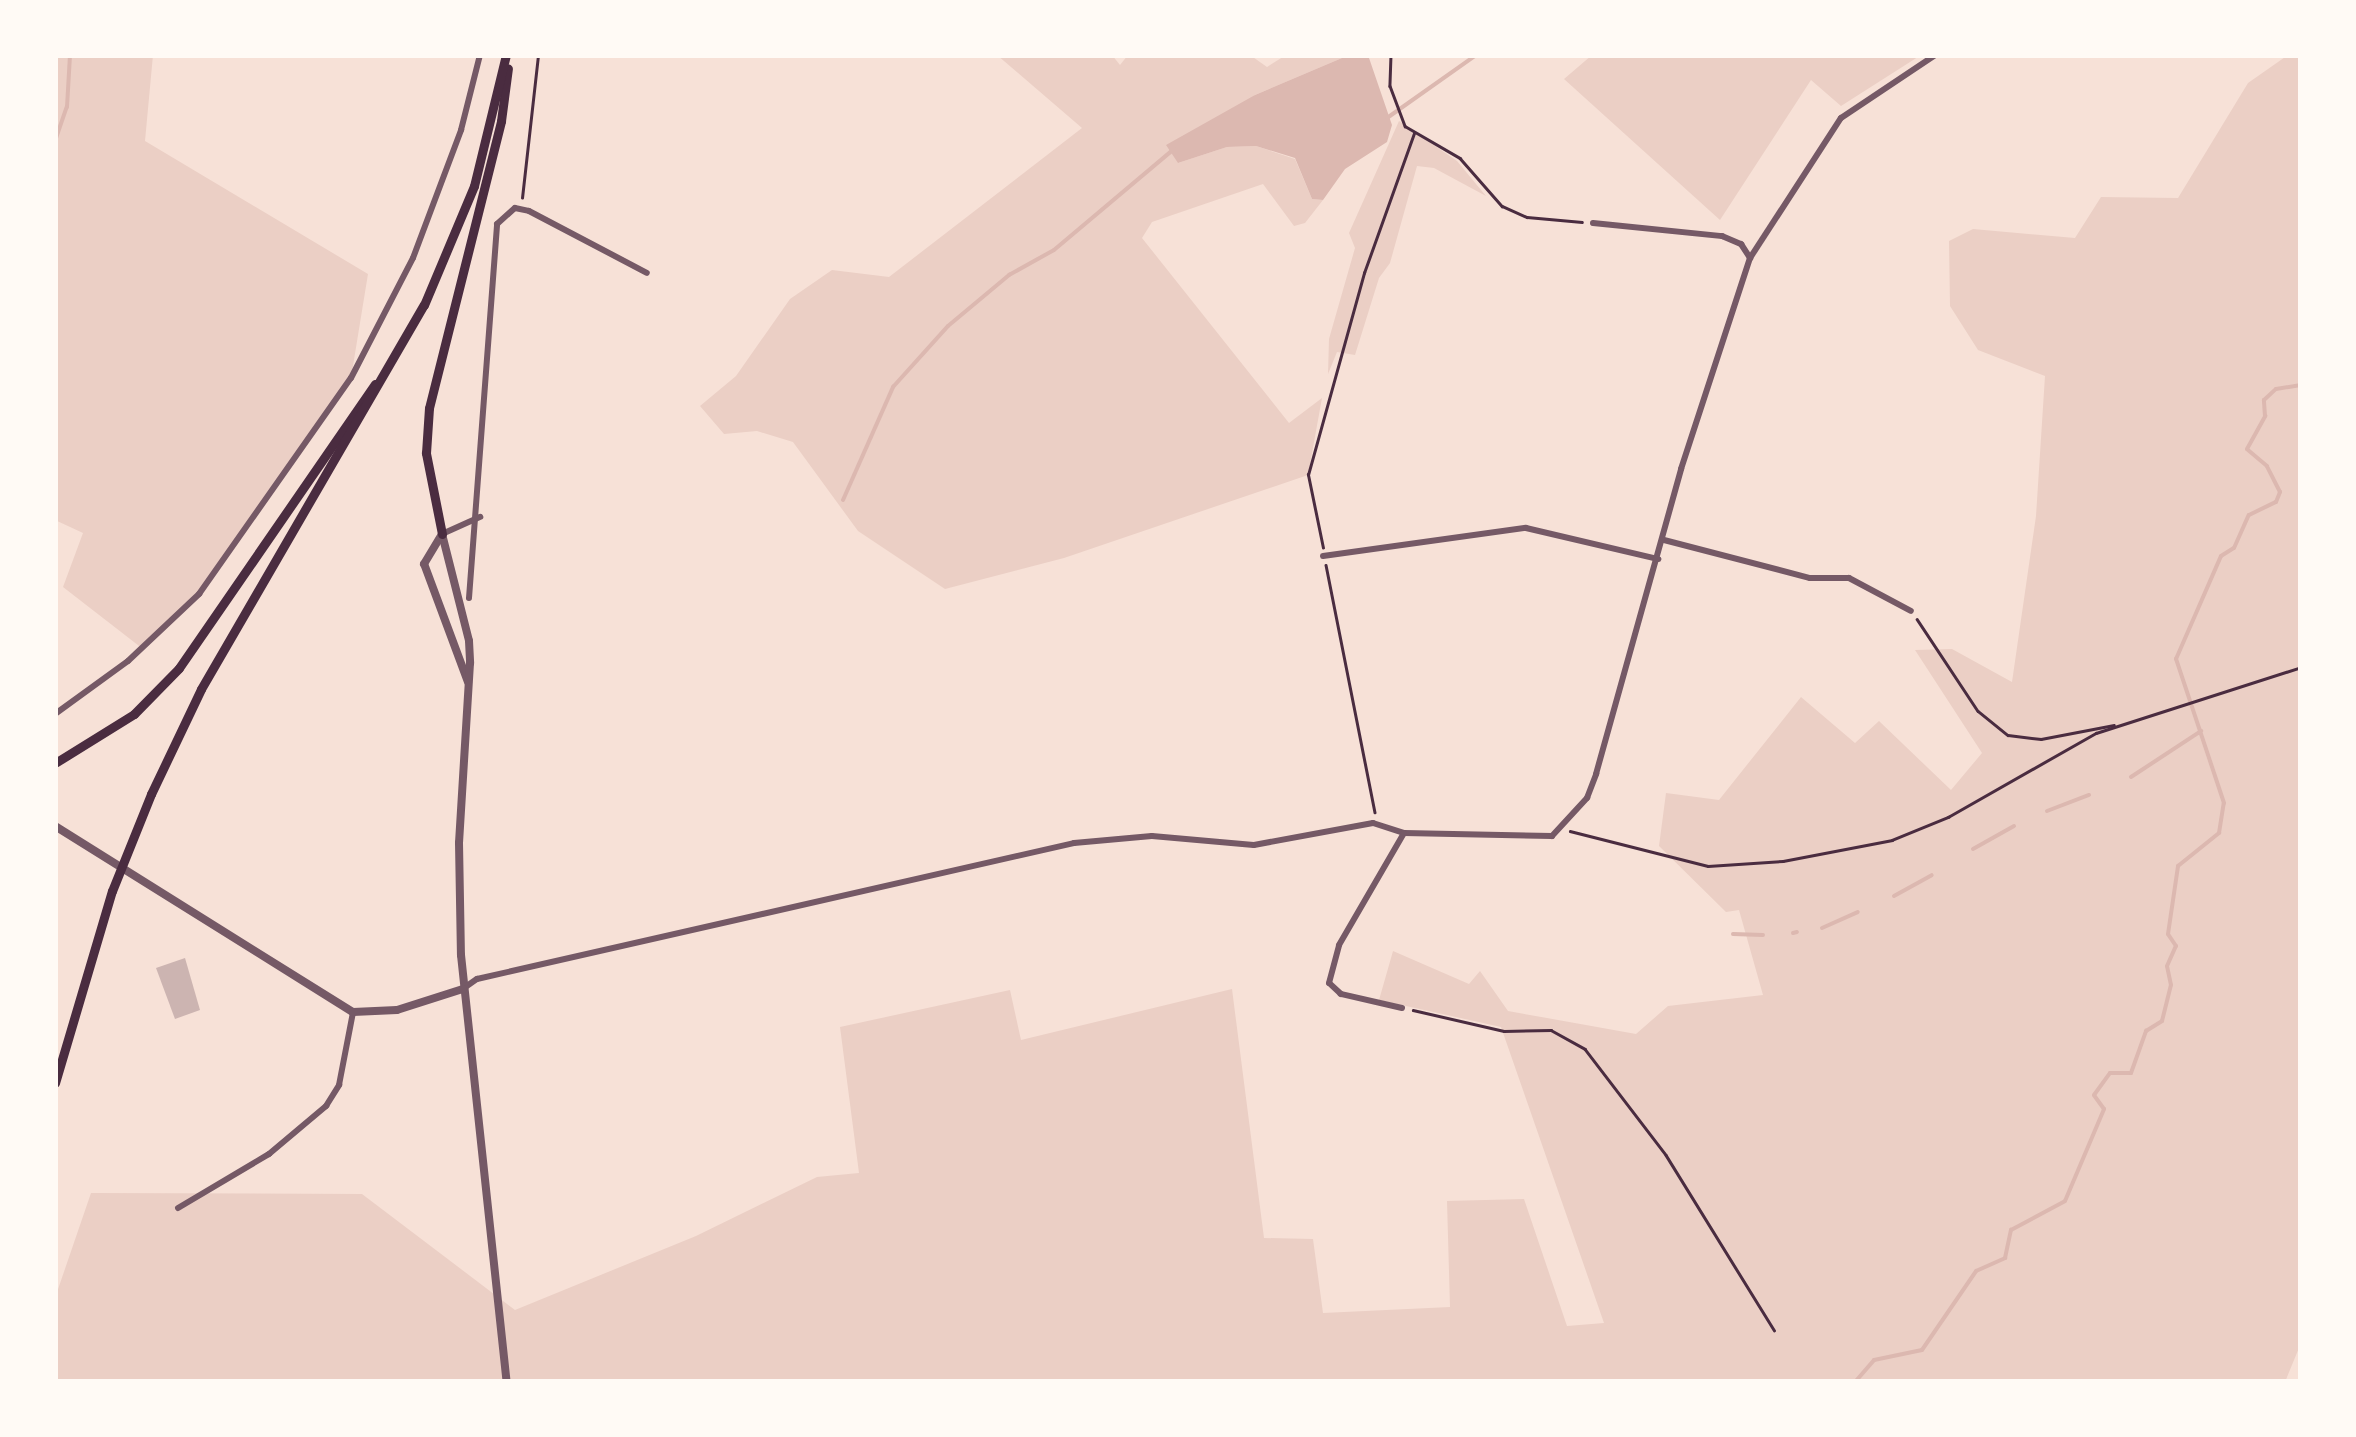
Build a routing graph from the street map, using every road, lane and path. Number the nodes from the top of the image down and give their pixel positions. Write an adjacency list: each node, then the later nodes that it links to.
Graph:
1 (480, 55): 21 (street)
2 (508, 55): 11 (main road); 13 (main road)
3 (538, 55): 7 (path)
4 (1390, 55): 6 (path)
5 (1935, 55): 9 (street)
6 (1414, 132): 8 (path); 15 (path)
7 (518, 209): 10 (street); 12 (street)
8 (1592, 223): 9 (street)
9 (1750, 258): 14 (street)
10 (647, 274)
11 (415, 323): 23 (main road); 31 (main road)
12 (477, 519): 13 (street); 17 (street)
13 (442, 534): 20 (street); 20 (street)
14 (1664, 540): 16 (street); 18 (street)
15 (1323, 556): 16 (street); 24 (path)
16 (1658, 559): 26 (street)
17 (469, 598)
18 (1912, 611): 22 (path)
19 (2301, 667): 22 (path)
20 (468, 682): 28 (street)
21 (55, 714)
22 (2120, 724): 26 (path)
23 (55, 764)
24 (1377, 824): 27 (street); 28 (street)
25 (55, 826): 30 (street)
26 (1564, 828): 27 (street)
27 (1404, 833): 29 (street)
28 (463, 989): 30 (street); 34 (street)
29 (1402, 1008): 33 (path)
30 (353, 1012): 32 (street)
31 (55, 1083)
32 (178, 1208)
33 (1774, 1330)
34 (507, 1382)

